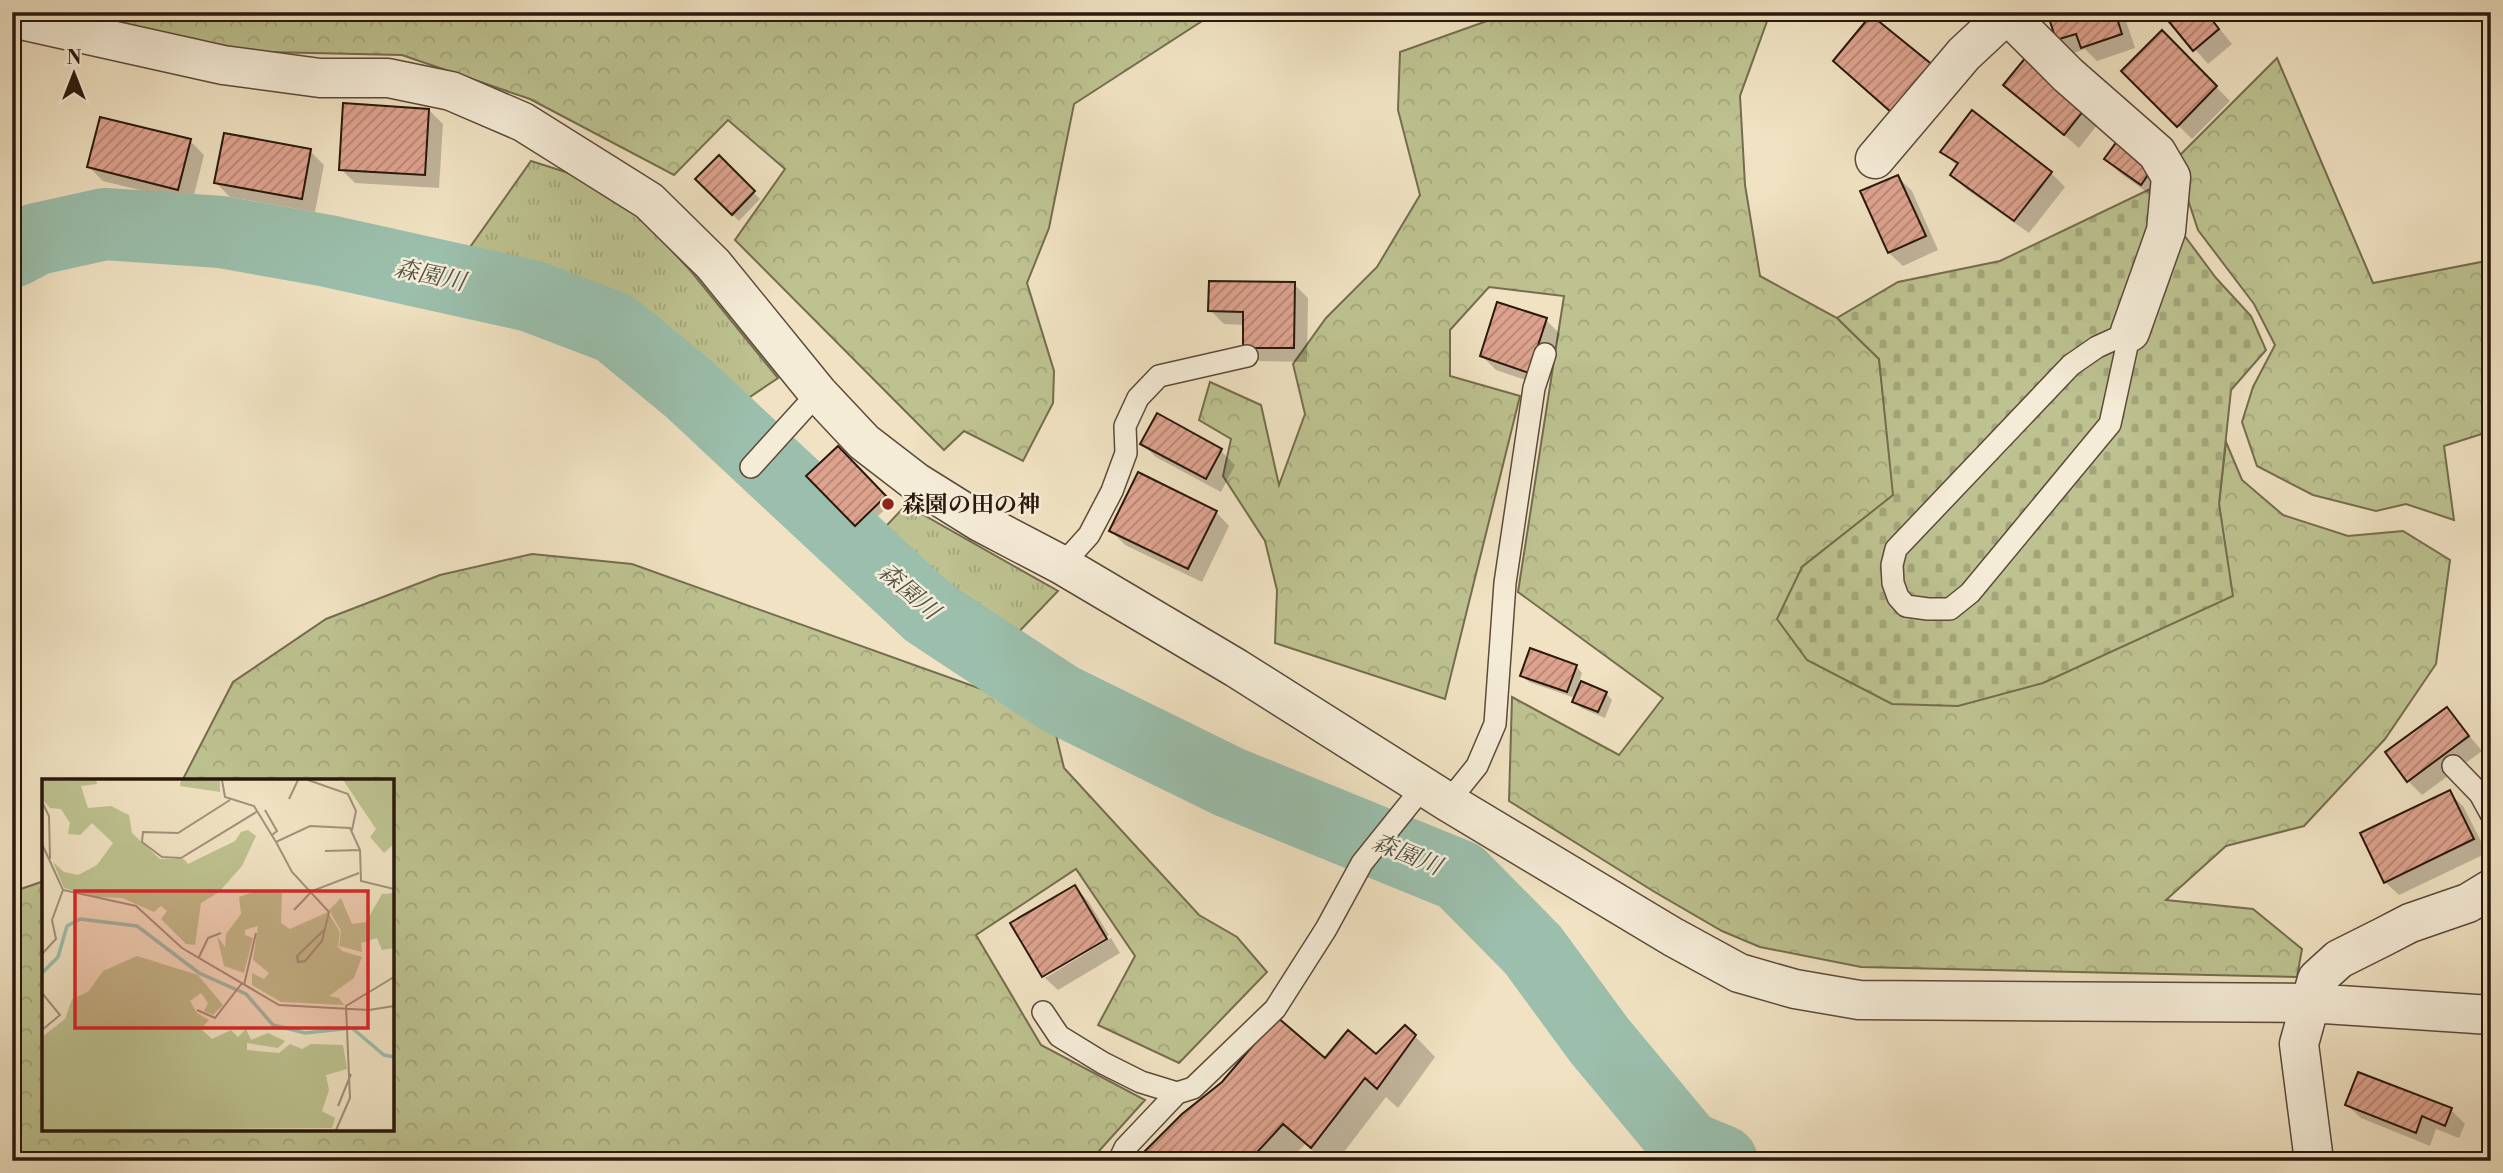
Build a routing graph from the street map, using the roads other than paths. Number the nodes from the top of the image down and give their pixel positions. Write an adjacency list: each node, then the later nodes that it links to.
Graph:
1 (2007, 13): 3 (street); 4 (street)
2 (12, 18): 7 (street)
3 (1875, 159)
4 (2130, 332): 4 (lane)
5 (1545, 354): 11 (lane)
6 (1247, 356): 9 (lane)
7 (818, 393): 8 (lane); 9 (street)
8 (751, 467)
9 (1062, 565): 11 (street)
10 (2453, 766): 12 (lane)
11 (1435, 795): 14 (street); 17 (lane)
12 (2491, 814)
13 (2491, 889): 14 (street)
14 (2309, 1003): 16 (street); 18 (street)
15 (1043, 1012): 17 (lane)
16 (2491, 1015)
17 (1177, 1093): 19 (lane)
18 (2312, 1150)
19 (1119, 1161)

